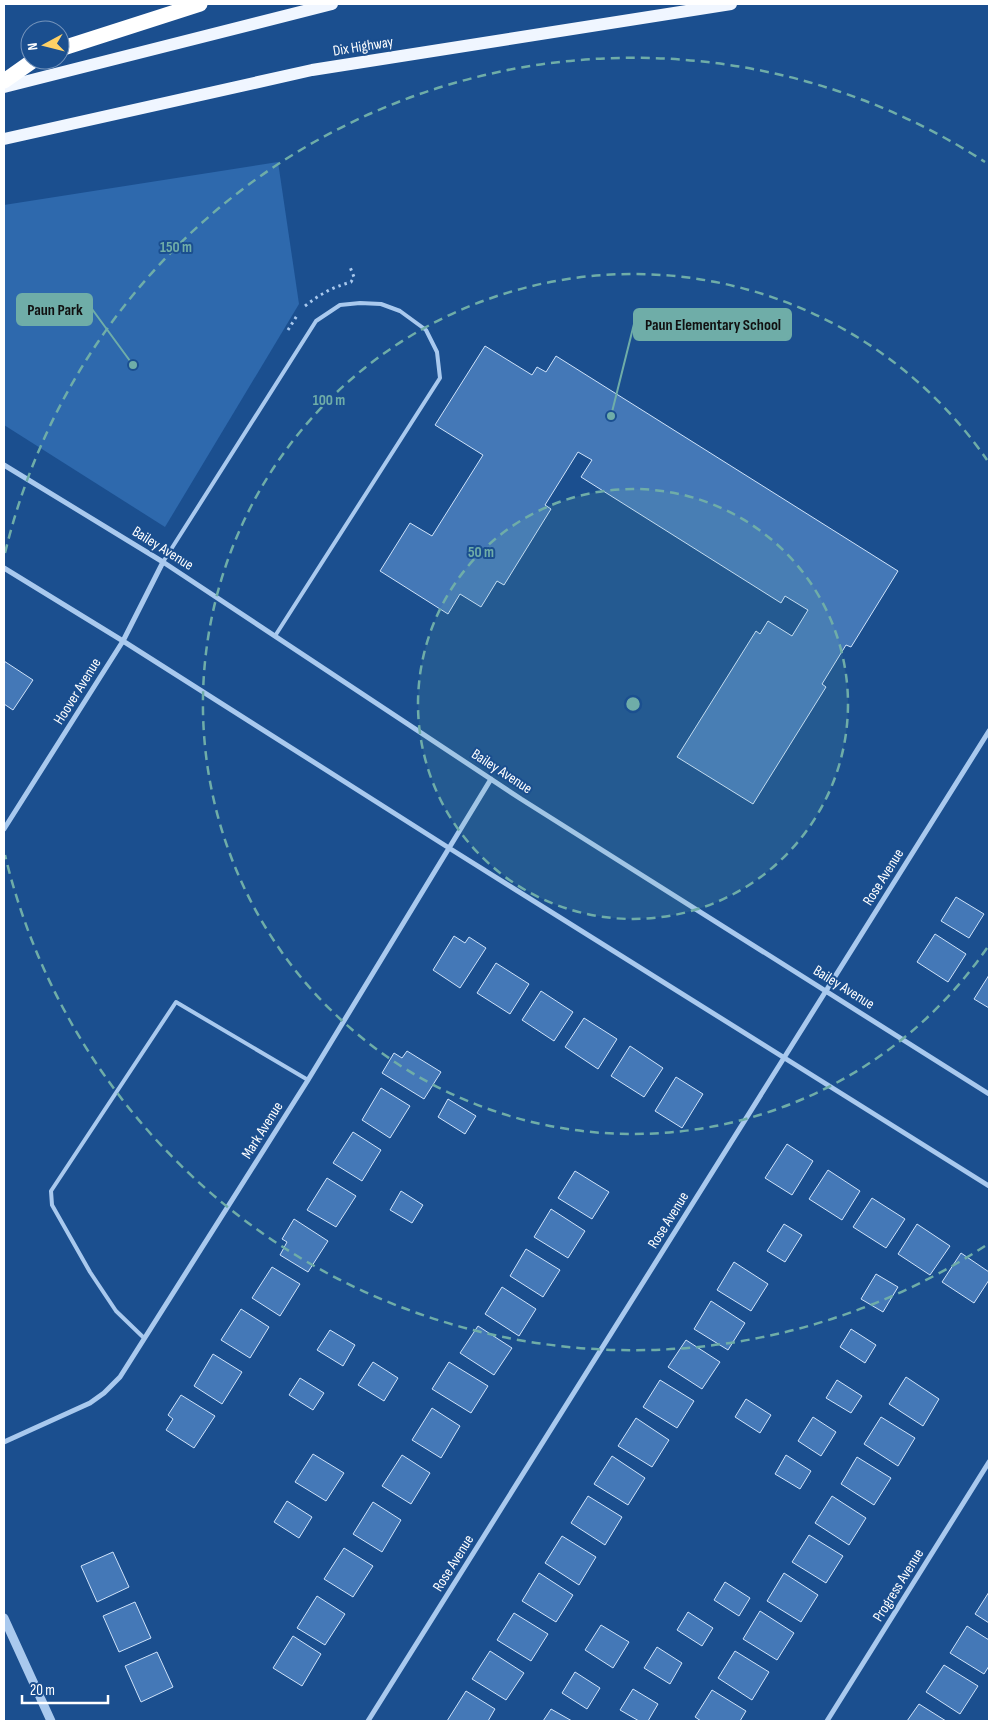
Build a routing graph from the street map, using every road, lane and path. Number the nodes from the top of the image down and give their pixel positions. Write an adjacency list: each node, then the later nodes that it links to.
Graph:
1 (200, 4): 4 (highway)
2 (332, 4): 7 (main road)
3 (730, 4): 8 (main road, Dix Highway)
4 (70, 46)
5 (20, 70): 6 (highway)
6 (4, 81)
7 (4, 87)
8 (4, 138)
9 (4, 465): 10 (street, Bailey Avenue)
10 (163, 562): 12 (street, Bailey Avenue); 12 (lane); 13 (street, Hoover Avenue)
11 (4, 568): 13 (street)
12 (274, 636): 15 (street, Bailey Avenue)
13 (123, 641): 16 (street, Hoover Avenue); 17 (street)
14 (989, 732): 18 (street, Rose Avenue)
15 (490, 779): 17 (street, Mark Avenue); 18 (street, Bailey Avenue)
16 (4, 829)
17 (449, 848): 19 (street); 20 (street, Mark Avenue)
18 (826, 991): 19 (street, Rose Avenue); 21 (street, Bailey Avenue)
19 (785, 1057): 22 (street); 28 (street, Rose Avenue)
20 (308, 1080): 23 (street, Mark Avenue); 23 (lane)
21 (989, 1094)
22 (989, 1186)
23 (144, 1338): 24 (street, Mark Avenue)
24 (4, 1442)
25 (989, 1462): 29 (street, Progress Avenue)
26 (4, 1618): 27 (street)
27 (51, 1721)
28 (368, 1721)
29 (827, 1721)

